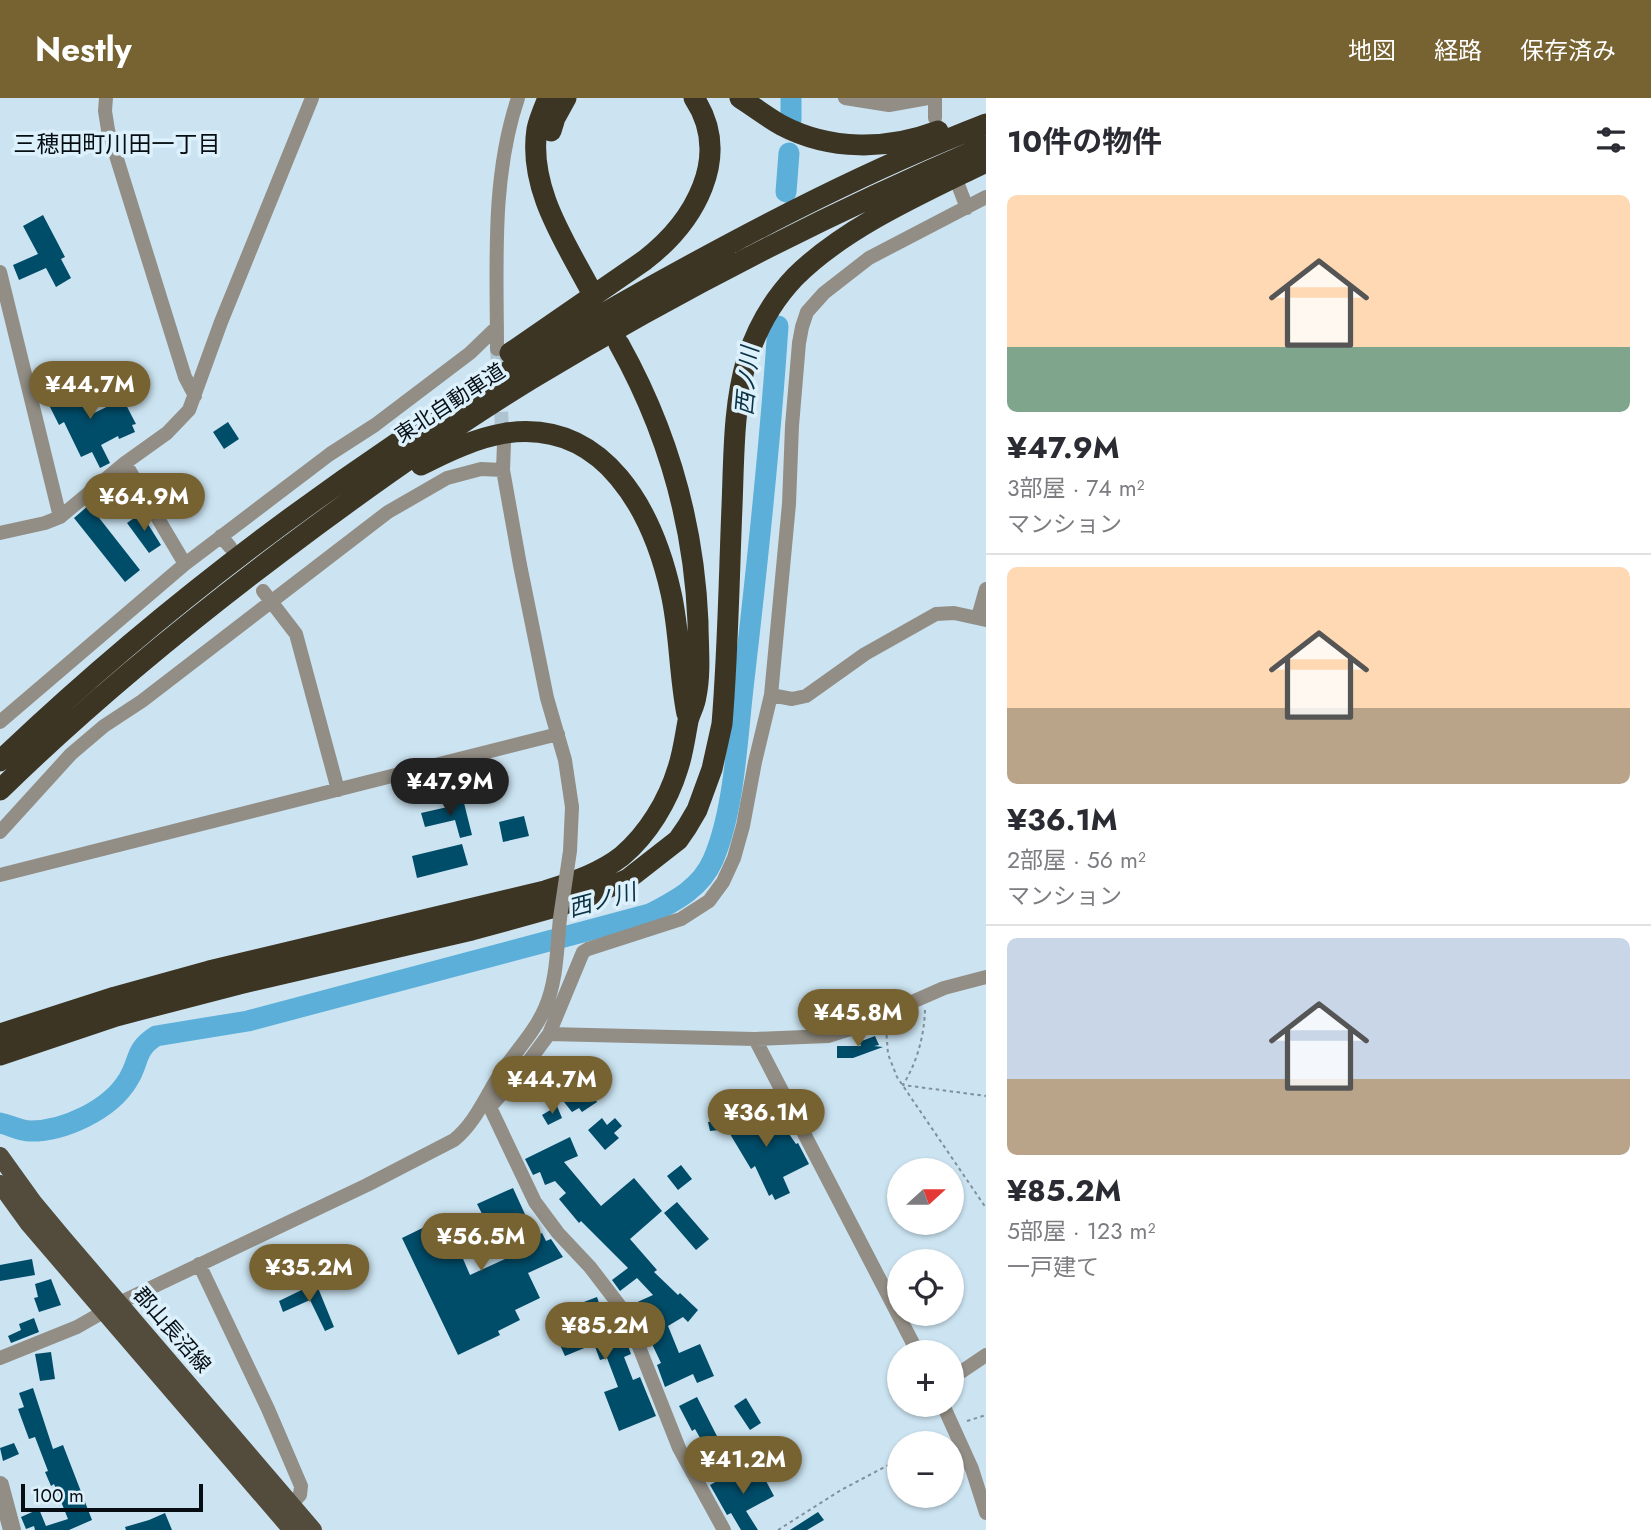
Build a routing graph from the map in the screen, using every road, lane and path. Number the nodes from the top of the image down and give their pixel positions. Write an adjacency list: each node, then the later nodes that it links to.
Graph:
1 (106, 98): 22 (street)
2 (312, 98): 22 (street)
3 (519, 98): 20 (street)
4 (548, 98): 5 (highway)
5 (566, 98)
6 (694, 98): 26 (highway)
7 (740, 98): 11 (highway)
8 (845, 98): 9 (street)
9 (928, 98)
10 (935, 98): 12 (street)
11 (986, 112)
12 (935, 118)
13 (986, 124): 26 (highway, 東北自動車道)
14 (986, 146): 32 (highway, 東北自動車道)
15 (986, 162): 42 (highway)
16 (957, 182): 18 (street)
17 (986, 197): 18 (street)
18 (967, 208): 34 (street)
19 (0, 272): 27 (street)
20 (497, 327): 21 (street); 29 (street)
21 (497, 349)
22 (195, 396): 24 (street)
23 (503, 443): 25 (street)
24 (125, 463): 27 (street); 29 (street)
25 (503, 470): 31 (street); 37 (street)
26 (328, 492): 38 (highway, 東北自動車道)
27 (60, 517): 28 (street)
28 (0, 533)
29 (185, 564): 36 (street)
30 (986, 589): 33 (street)
31 (268, 597): 40 (street); 41 (street)
32 (210, 606): 35 (highway); 39 (highway, 東北自動車道)
33 (982, 618): 34 (street)
34 (772, 695): 48 (street)
35 (688, 720): 42 (highway); 47 (highway)
36 (0, 722)
37 (558, 734): 40 (street); 53 (street, bridge)
38 (0, 761)
39 (0, 790)
40 (338, 790): 43 (street)
41 (0, 832)
42 (661, 854): 50 (highway)
43 (0, 875)
44 (986, 977): 45 (street)
45 (925, 996): 46 (street); 51 (path)
46 (884, 1013): 49 (street); 51 (path)
47 (0, 1034)
48 (549, 1034): 49 (street); 53 (street)
49 (755, 1039): 59 (street)
50 (0, 1055)
51 (903, 1085): 52 (path); 56 (path)
52 (986, 1096)
53 (488, 1104): 57 (street); 70 (street)
54 (0, 1156): 58 (main road, 郡山長沼線)
55 (0, 1184): 58 (main road, 郡山長沼線)
56 (986, 1208)
57 (199, 1264): 58 (street); 67 (street)
58 (112, 1307): 61 (street); 67 (main road, 郡山長沼線)
59 (911, 1340)
60 (986, 1355): 62 (street)
61 (0, 1358)
62 (964, 1370)
63 (948, 1417): 66 (street)
64 (887, 1466): 71 (path)
65 (0, 1485): 68 (street)
66 (986, 1513)
67 (288, 1517): 69 (main road, 郡山長沼線)
68 (7, 1523)
69 (313, 1530)
70 (724, 1530)
71 (778, 1530)

